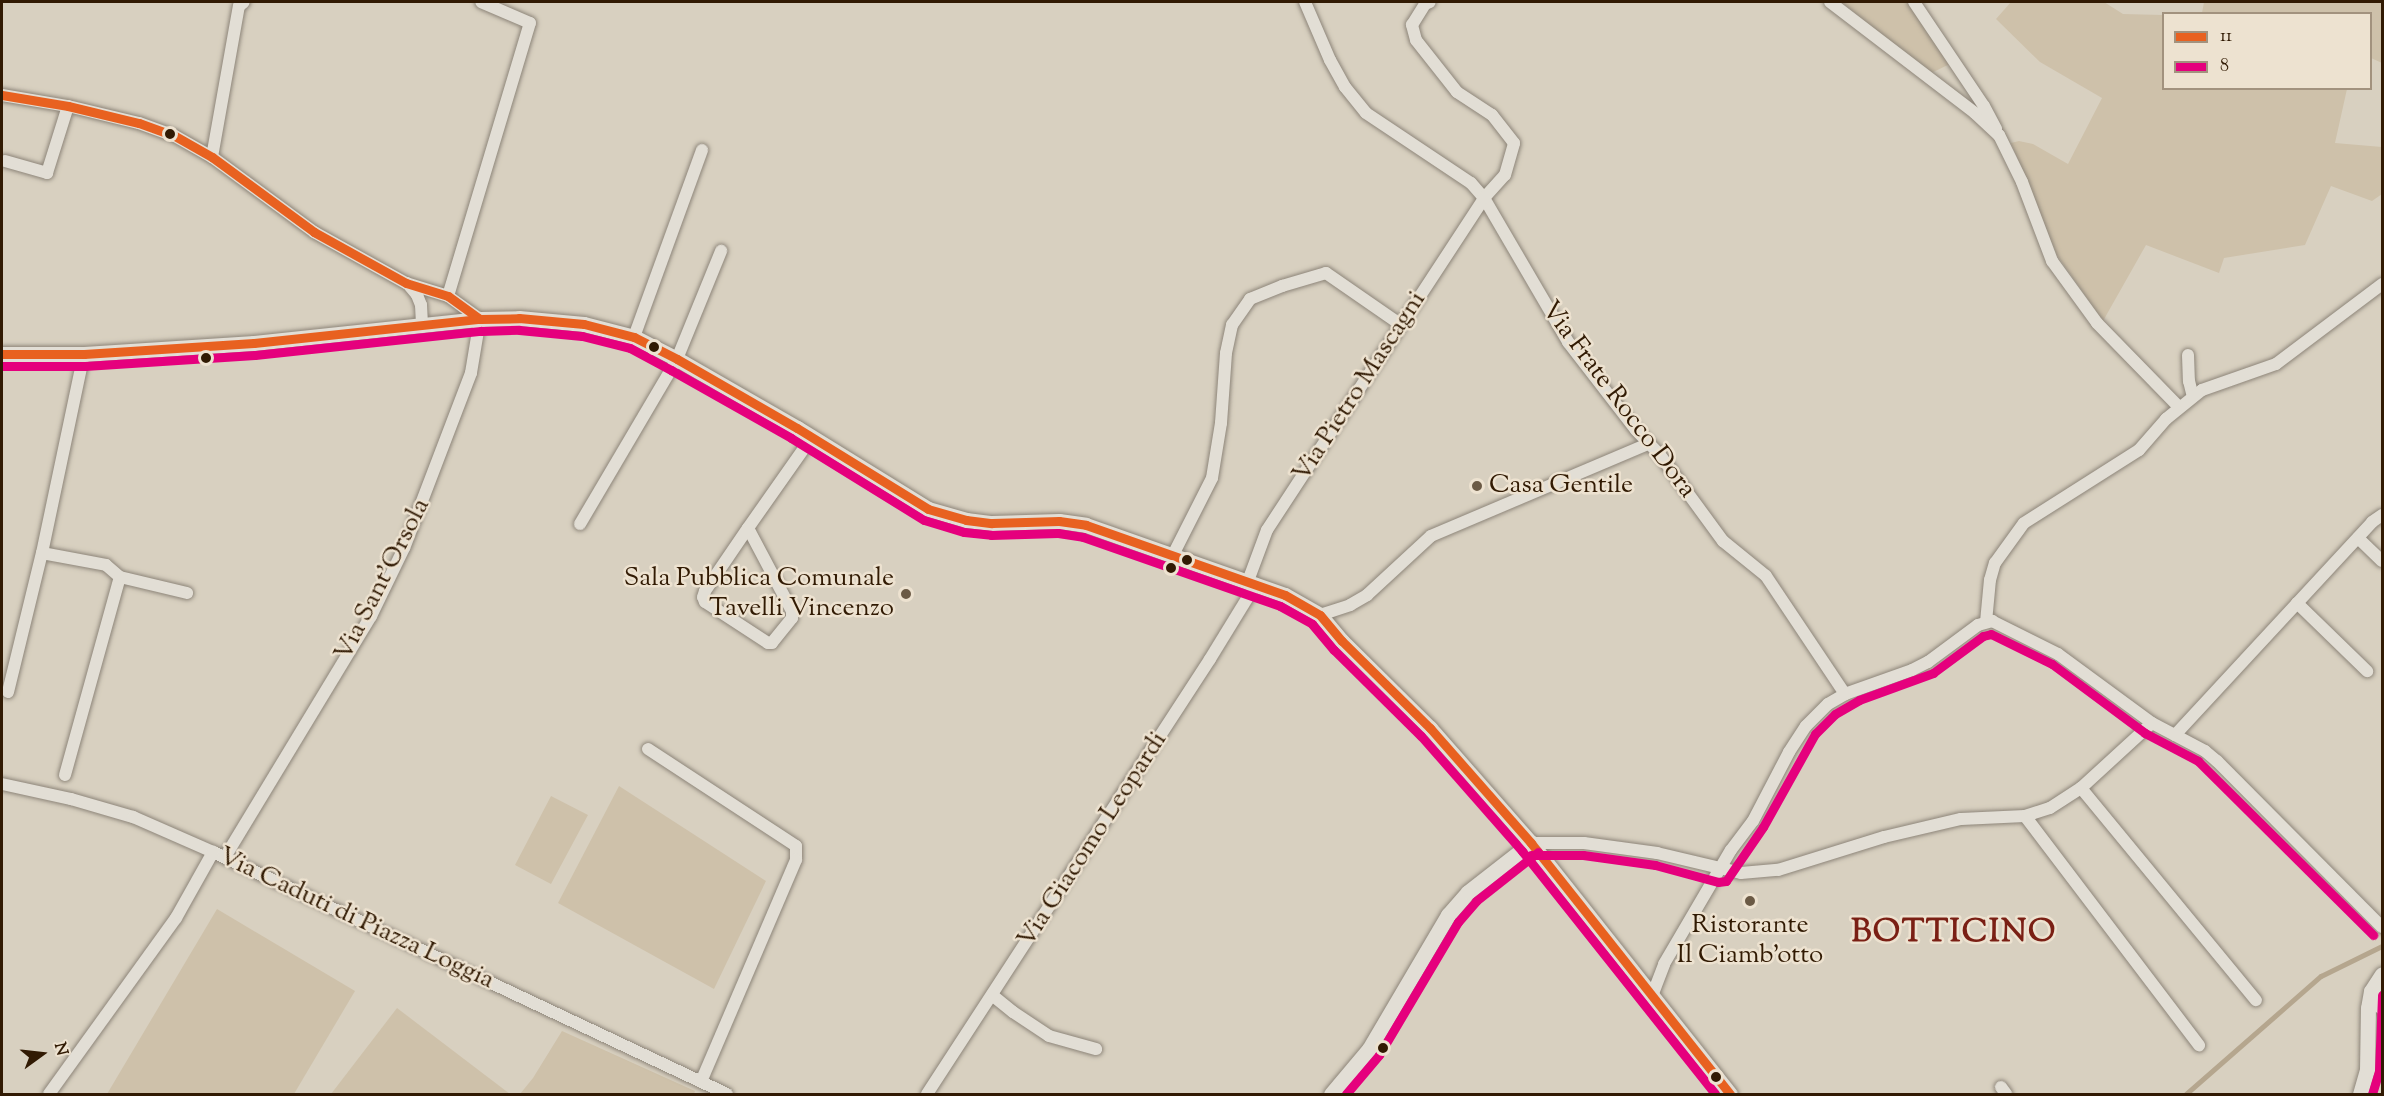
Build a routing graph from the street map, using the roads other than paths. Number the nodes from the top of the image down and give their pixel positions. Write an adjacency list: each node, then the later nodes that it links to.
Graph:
1 (244, 2): 11 (street)
2 (481, 2): 17 (street)
3 (1305, 2): 13 (street, Via Frate Rocco Dora)
4 (1430, 2): 13 (street, Via Pietro Mascagni)
5 (1830, 2): 9 (street)
6 (1914, 2): 9 (street)
7 (2, 95): 8 (street)
8 (68, 106): 11 (street); 12 (street)
9 (1999, 135): 27 (street)
10 (702, 150): 21 (street)
11 (212, 157): 15 (street)
12 (5, 161)
13 (1484, 198): 20 (street, Via Pietro Mascagni); 29 (street, Via Frate Rocco Dora)
14 (721, 251): 25 (street)
15 (406, 283): 17 (street); 19 (street)
16 (2382, 284): 26 (street)
17 (448, 296): 18 (street)
18 (480, 319): 19 (street); 21 (street); 54 (street, Via Sant'Orsola)
19 (422, 325): 23 (street)
20 (1401, 325): 35 (street); 38 (street, Via Pietro Mascagni)
21 (634, 336): 25 (street)
22 (2, 354): 23 (street)
23 (84, 354): 34 (street)
24 (2188, 355): 26 (street)
25 (677, 359): 28 (street); 31 (street)
26 (2193, 397): 27 (street)
27 (2179, 407): 42 (street)
28 (812, 437): 32 (street); 35 (street)
29 (1648, 444): 41 (street); 45 (street, Via Frate Rocco Dora)
30 (2382, 515): 33 (street)
31 (580, 524)
32 (748, 528): 32 (street)
33 (2358, 538): 36 (street); 40 (street)
34 (42, 553): 37 (street); 44 (street)
35 (1173, 555): 38 (street)
36 (2382, 561)
37 (120, 577): 39 (street); 49 (street)
38 (1252, 583): 41 (street); 58 (street, Via Giacomo Leopardi)
39 (187, 593)
40 (2297, 603): 43 (street); 47 (street)
41 (1320, 615): 53 (street)
42 (1986, 622): 45 (street); 46 (street)
43 (2367, 671)
44 (8, 692)
45 (1845, 694): 55 (street)
46 (2152, 723): 47 (street); 51 (street)
47 (2175, 735): 56 (street)
48 (648, 749): 65 (street)
49 (65, 775)
50 (2, 784): 54 (street, Via Caduti di Piazza Loggia)
51 (2080, 788): 52 (street); 61 (street)
52 (2025, 816): 55 (street); 63 (street)
53 (1531, 843): 55 (street); 59 (street); 69 (street)
54 (219, 855): 65 (street, Via Caduti di Piazza Loggia); 66 (street, Via Sant'Orsola)
55 (1721, 870): 59 (street)
56 (2382, 927)
57 (2382, 974): 60 (street)
58 (992, 995): 64 (street); 68 (street, Via Giacomo Leopardi)
59 (1652, 996): 70 (street)
60 (2370, 999): 62 (street); 71 (street)
61 (2256, 1000)
62 (2382, 1010)
63 (2199, 1045)
64 (1096, 1048)
65 (701, 1082): 67 (street, Via Caduti di Piazza Loggia)
66 (49, 1095)
67 (727, 1095)
68 (927, 1095)
69 (1331, 1095)
70 (1730, 1095)
71 (2360, 1095)

